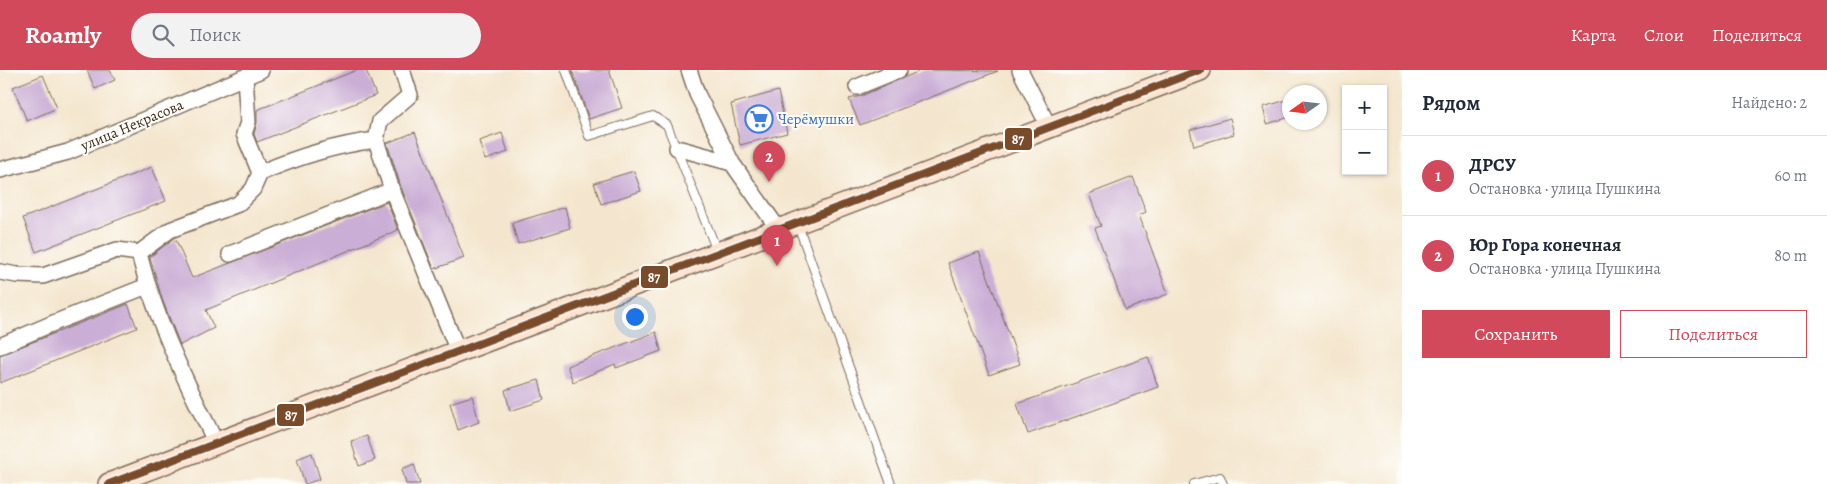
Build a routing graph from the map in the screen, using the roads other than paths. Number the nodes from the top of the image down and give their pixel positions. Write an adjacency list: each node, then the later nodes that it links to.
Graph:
1 (261, 70): 8 (street, улица Некрасова)
2 (402, 70): 11 (street)
3 (566, 70): 12 (lane)
4 (689, 70): 13 (street)
5 (899, 70): 9 (street)
6 (1200, 70): 10 (main road)
7 (1026, 72): 10 (street)
8 (245, 77): 14 (street, улица Некрасова); 15 (street)
9 (857, 87)
10 (1049, 127): 17 (main road)
11 (376, 140): 15 (street); 16 (street)
12 (677, 148): 13 (street); 18 (lane)
13 (732, 163): 17 (street)
14 (0, 170)
15 (260, 174): 19 (street)
16 (392, 190): 20 (street); 24 (street)
17 (788, 226): 18 (main road); 27 (lane)
18 (718, 252): 24 (main road)
19 (139, 253): 21 (street); 22 (street)
20 (230, 254)
21 (0, 272)
22 (147, 286): 23 (street); 25 (street)
23 (0, 346)
24 (458, 351): 25 (main road)
25 (216, 443): 26 (main road)
26 (109, 484)
27 (891, 484)
28 (1194, 484): 29 (lane)
29 (1223, 484)

